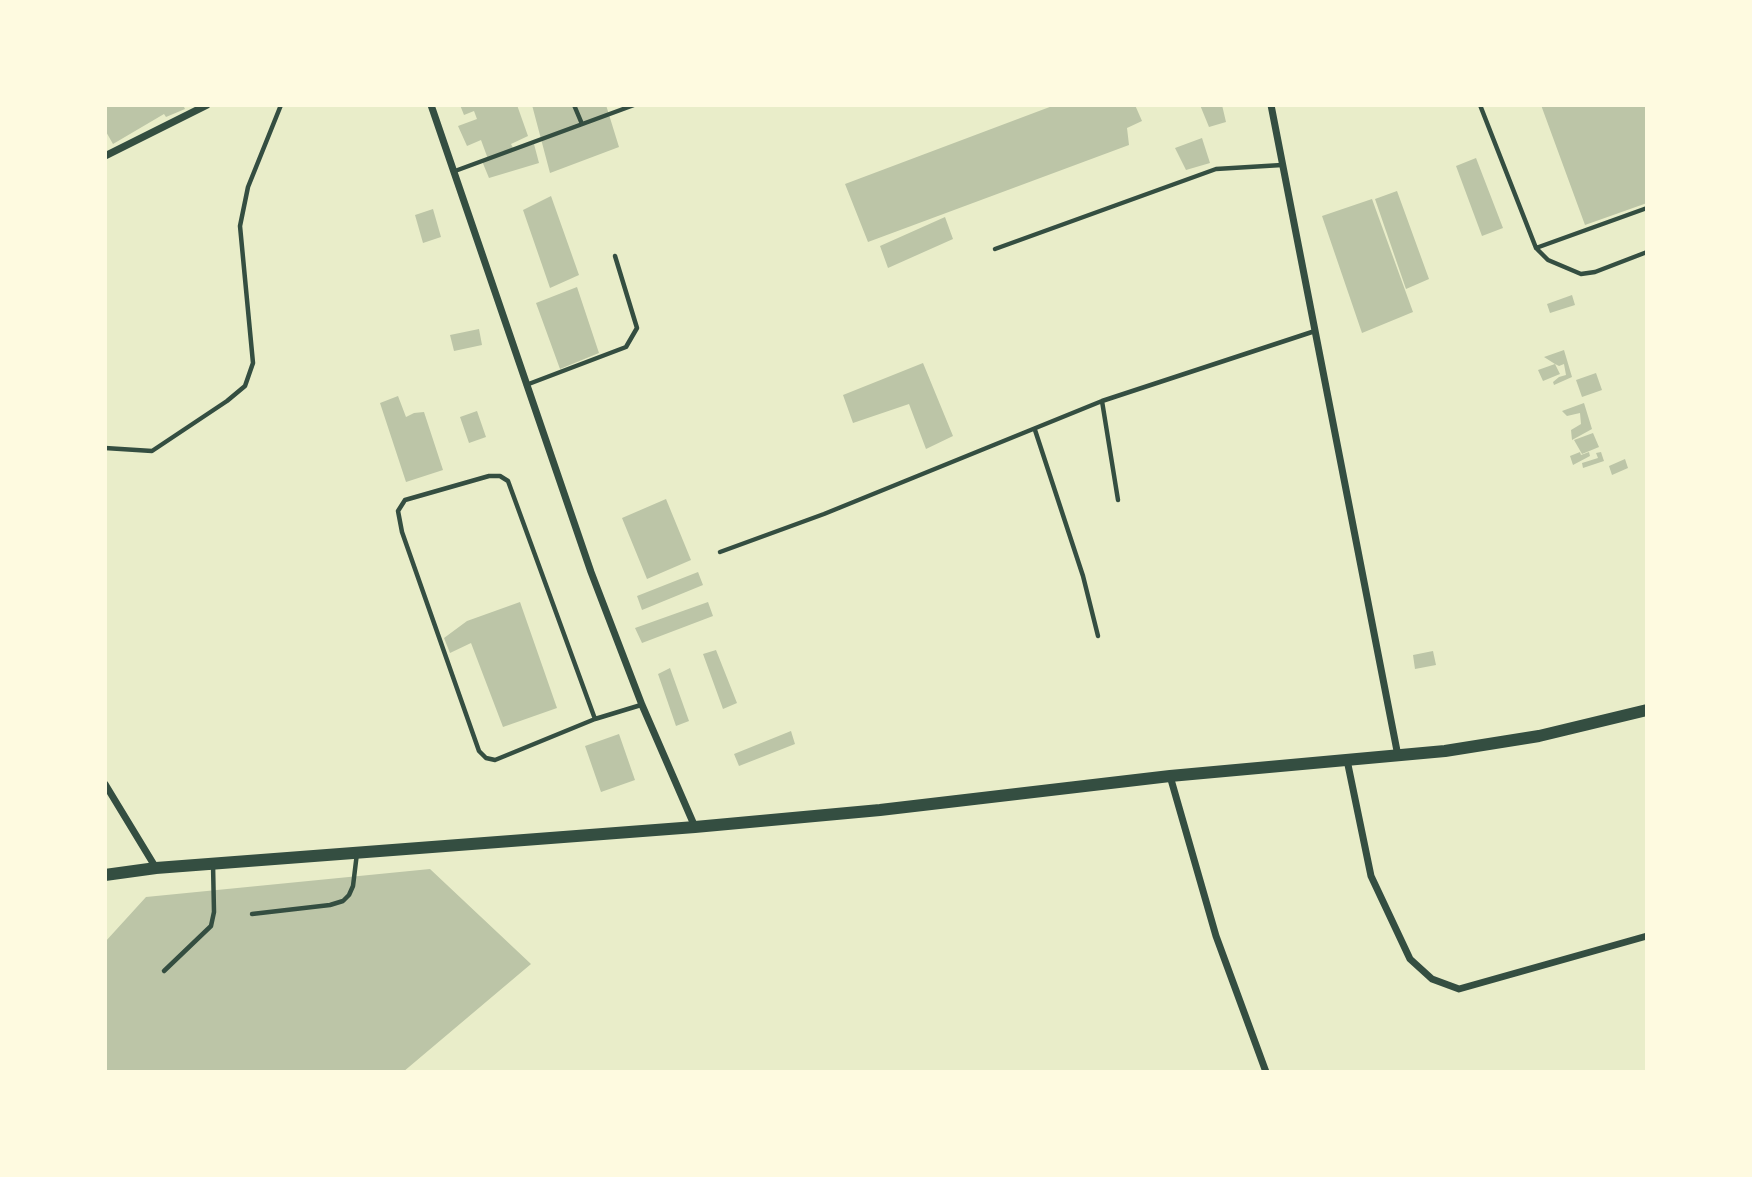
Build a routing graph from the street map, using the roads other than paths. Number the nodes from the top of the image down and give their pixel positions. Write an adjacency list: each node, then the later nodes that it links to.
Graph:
1 (207, 105): 9 (street)
2 (281, 105): 21 (lane)
3 (431, 105): 11 (street)
4 (575, 105): 8 (lane)
5 (634, 105): 8 (lane)
6 (1271, 105): 10 (street)
7 (1480, 105): 13 (lane)
8 (582, 124): 11 (lane)
9 (105, 156)
10 (1282, 165): 14 (lane); 17 (street)
11 (456, 171): 18 (street)
12 (1647, 208): 13 (lane)
13 (1536, 248): 15 (lane)
14 (995, 249)
15 (1647, 252)
16 (615, 256): 18 (lane)
17 (1315, 331): 19 (lane); 28 (street)
18 (526, 385): 25 (street)
19 (1102, 401): 20 (lane); 22 (lane)
20 (1035, 430): 23 (lane); 24 (lane)
21 (105, 448)
22 (1118, 500)
23 (720, 552)
24 (1098, 636)
25 (642, 705): 27 (lane); 32 (street)
26 (1647, 710): 28 (street)
27 (595, 719): 27 (lane)
28 (1398, 756): 29 (street)
29 (1347, 760): 30 (street); 38 (street)
30 (1170, 776): 32 (street); 40 (street)
31 (105, 784): 35 (street)
32 (695, 827): 33 (street)
33 (357, 852): 34 (street); 37 (lane)
34 (212, 863): 35 (street); 39 (lane)
35 (156, 868): 36 (street)
36 (105, 875)
37 (252, 914)
38 (1647, 936)
39 (163, 971)
40 (1266, 1072)

